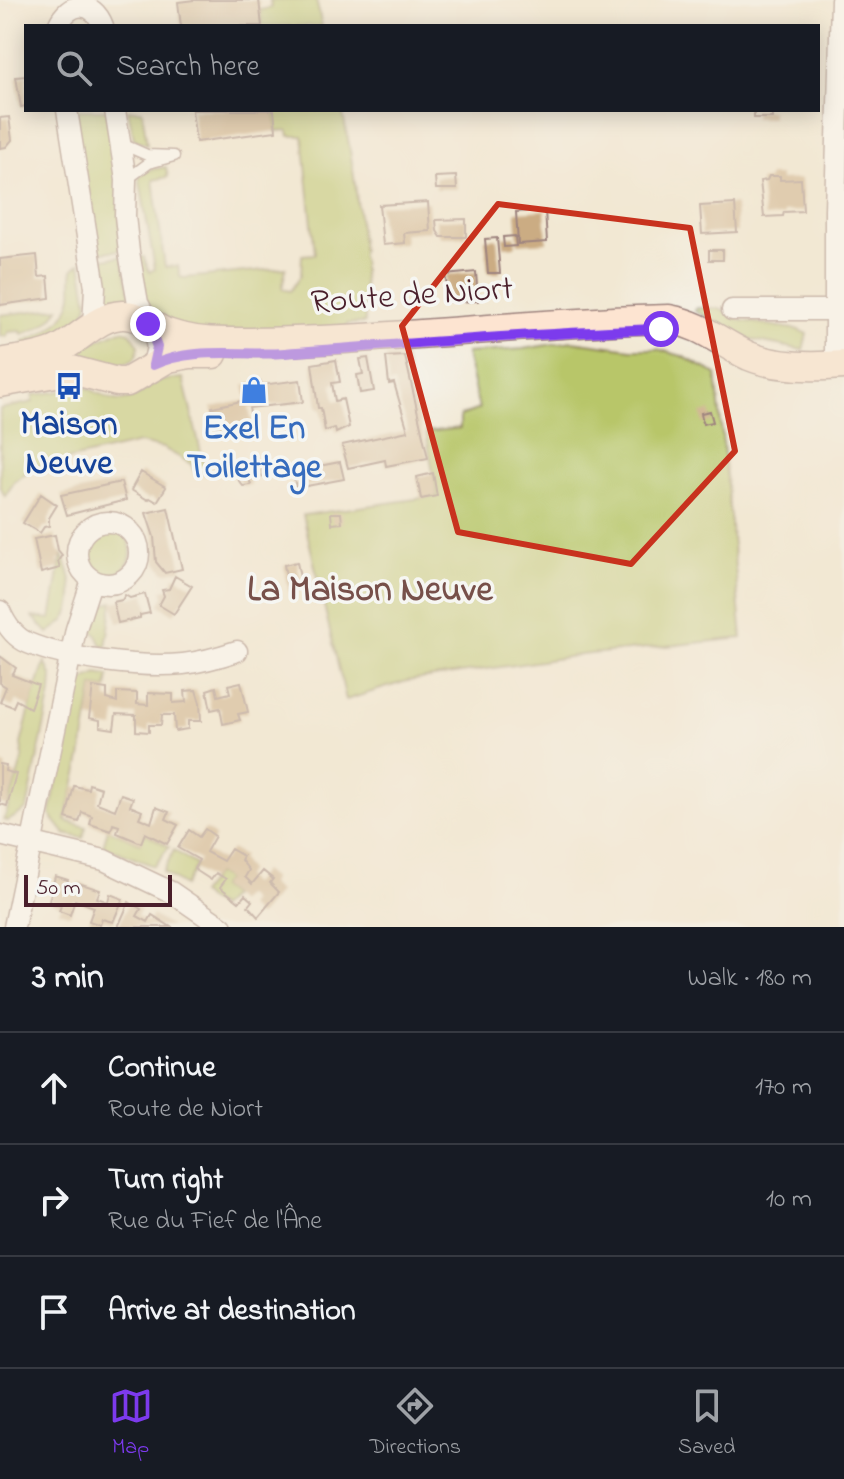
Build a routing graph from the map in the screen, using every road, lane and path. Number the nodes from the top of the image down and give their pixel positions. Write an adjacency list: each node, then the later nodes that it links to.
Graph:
1 (841, 0): 9 (street)
2 (59, 24): 3 (street)
3 (102, 24)
4 (67, 112): 11 (street)
5 (115, 112): 6 (street)
6 (120, 143): 7 (street); 7 (lane)
7 (126, 180): 10 (street)
8 (732, 310): 9 (street)
9 (840, 310): 14 (street)
10 (148, 324): 11 (main road, Route de Niort); 13 (street); 14 (main road, Route de Niort)
11 (93, 326): 12 (main road, Route de Niort)
12 (0, 363)
13 (153, 365): 14 (main road, Route de Niort); 15 (main road, Route de Niort)
14 (840, 375)
15 (0, 383)
16 (92, 580): 19 (street)
17 (0, 611): 19 (street)
18 (237, 651): 19 (street)
19 (71, 654): 21 (street)
20 (0, 835): 21 (street)
21 (33, 842): 22 (street); 23 (street)
22 (14, 927)
23 (222, 927)

